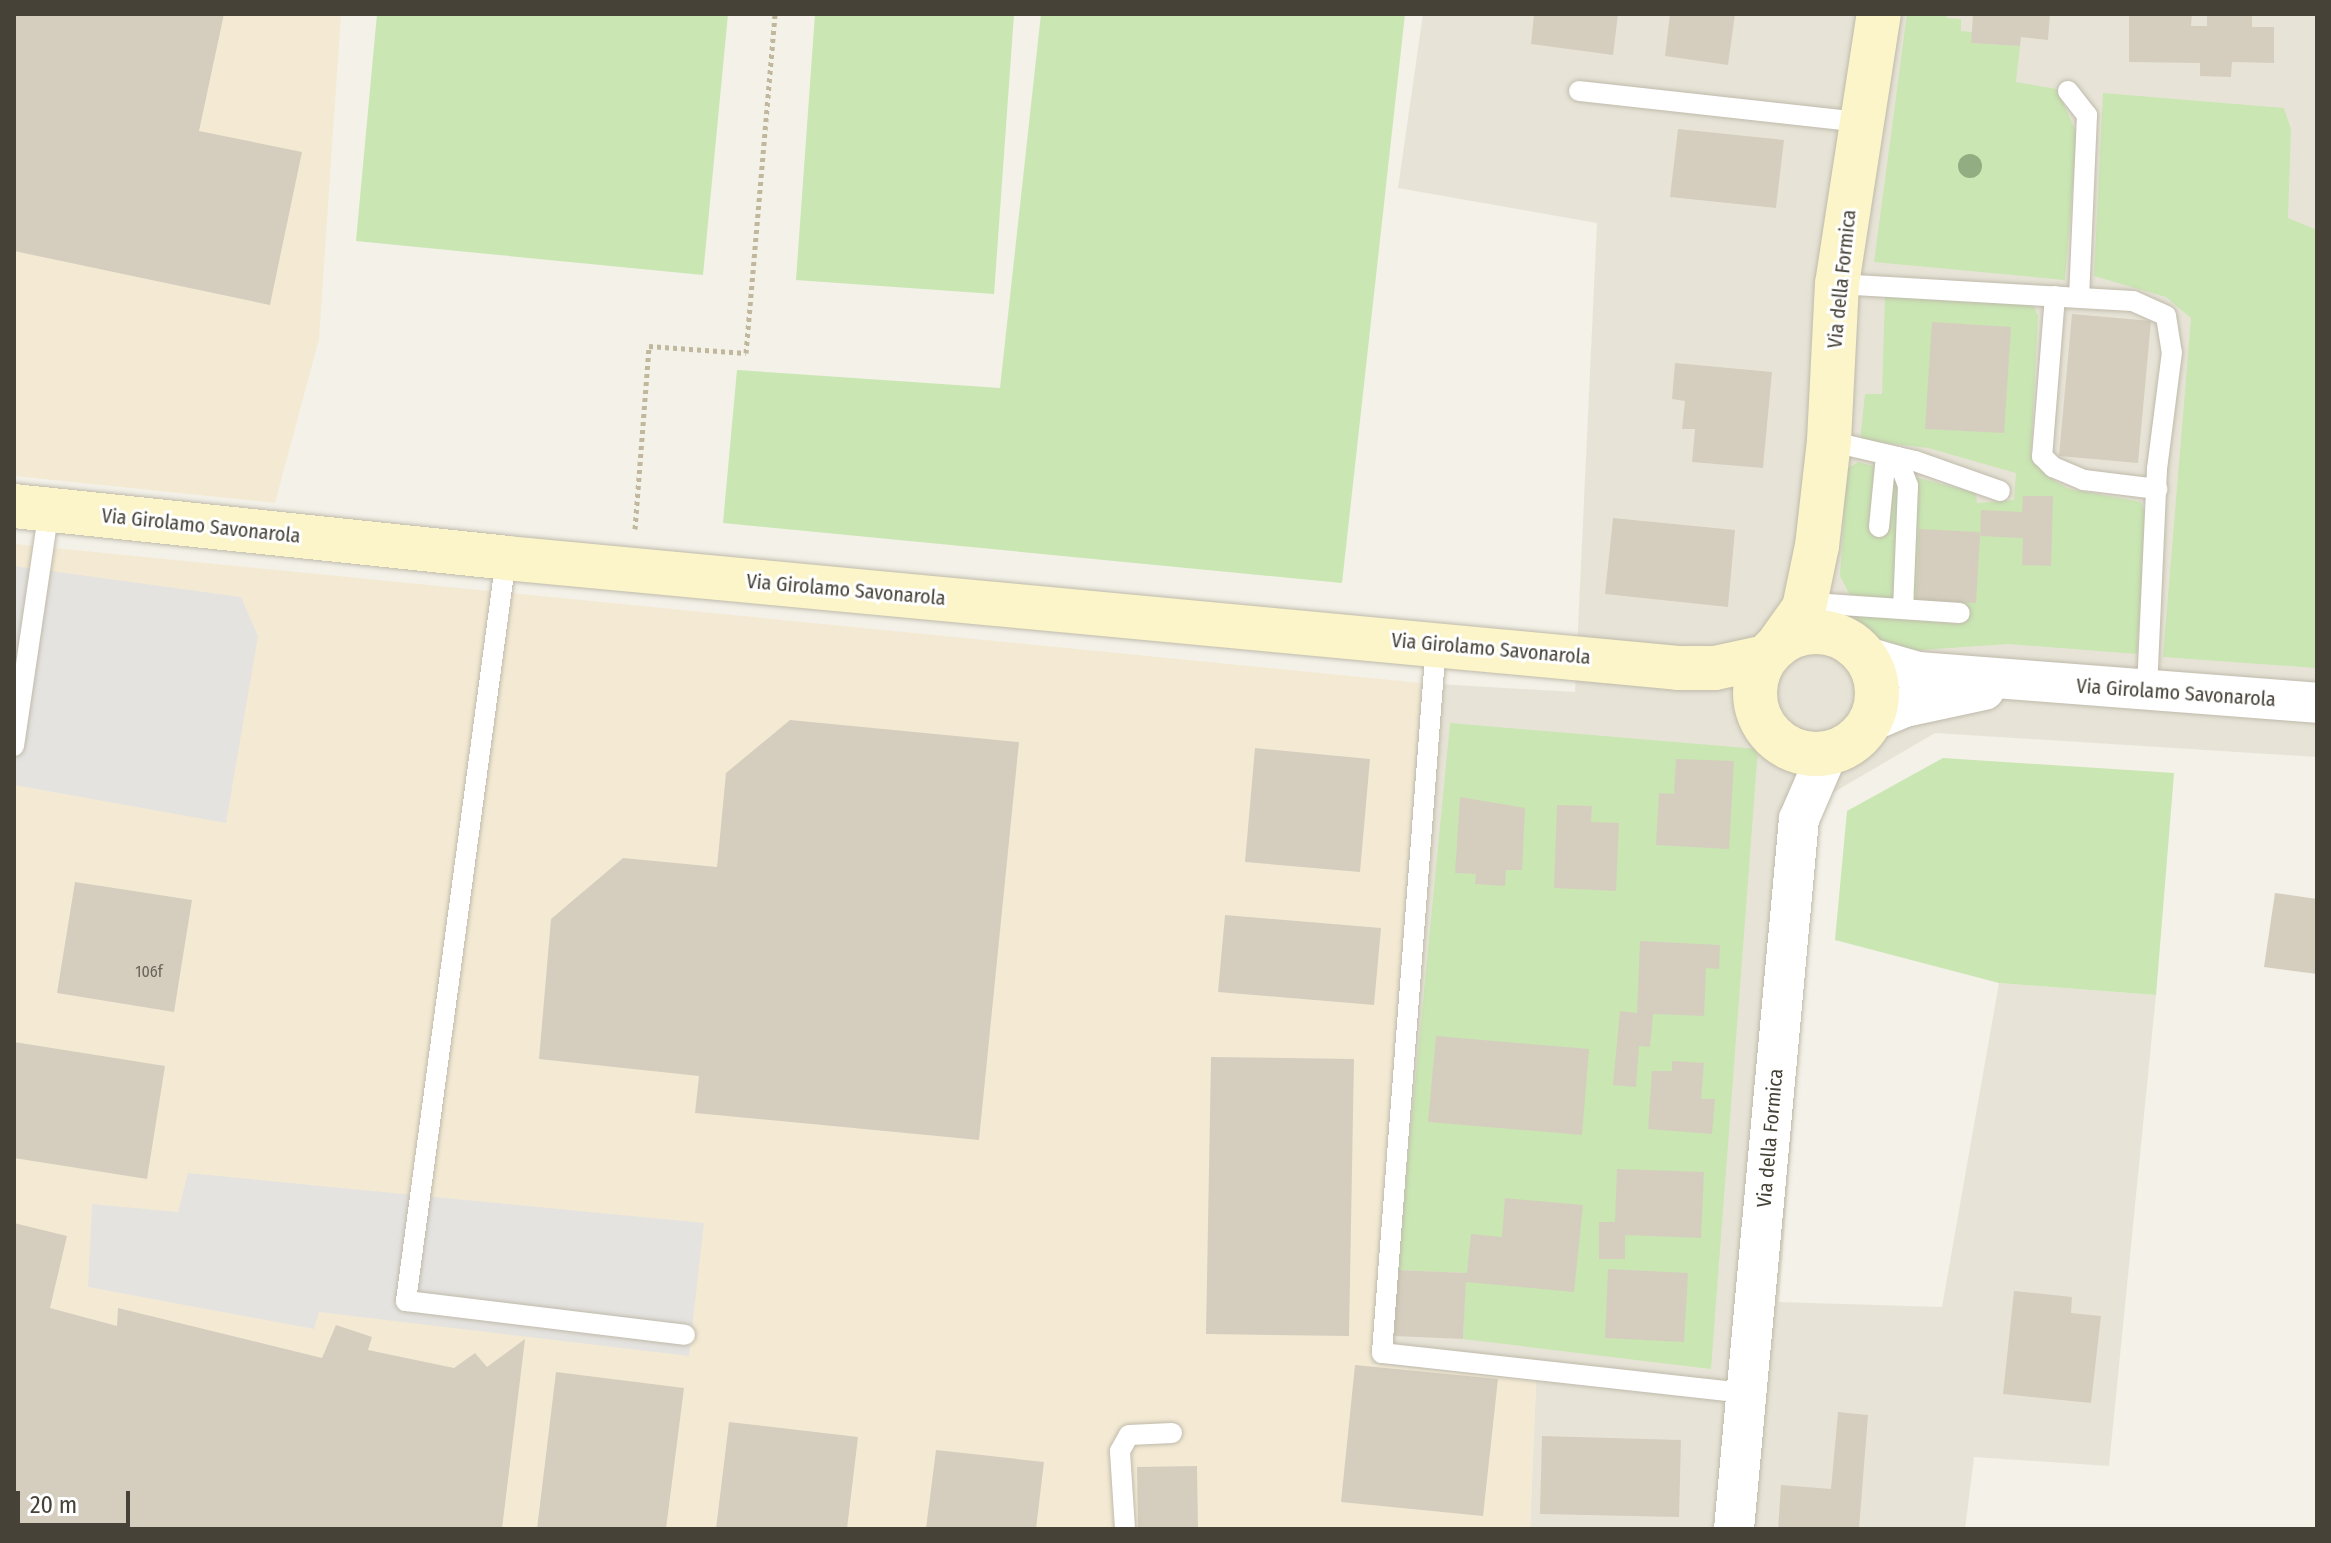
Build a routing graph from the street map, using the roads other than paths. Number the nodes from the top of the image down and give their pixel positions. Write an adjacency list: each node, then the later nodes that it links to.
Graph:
1 (1879, 14): 4 (street, Via della Formica)
2 (1579, 91): 4 (lane)
3 (2068, 91): 7 (lane)
4 (1862, 122): 5 (street, Via della Formica)
5 (1837, 284): 6 (lane); 8 (street, Via della Formica)
6 (2055, 296): 7 (lane); 10 (lane)
7 (2079, 298): 10 (lane)
8 (1829, 441): 9 (lane); 14 (street, Via della Formica)
9 (1897, 457): 11 (lane); 13 (lane); 16 (lane)
10 (2157, 489): 23 (lane)
11 (2000, 491)
12 (31, 508): 15 (street, Via Girolamo Savonarola); 27 (lane)
13 (1879, 527)
14 (1817, 546): 18 (street, Via della Formica); 20 (street, Via della Formica); 21 (street)
15 (506, 558): 19 (street, Via Girolamo Savonarola); 29 (lane)
16 (1903, 609): 17 (lane); 18 (lane)
17 (1960, 613)
18 (1845, 633): 20 (street); 22 (street, Via Girolamo Savonarola); 26 (street)
19 (1436, 644): 21 (street, Via Girolamo Savonarola); 30 (lane)
20 (1772, 650): 21 (street, Via Girolamo Savonarola); 25 (street)
21 (1661, 666): 25 (street, Via Girolamo Savonarola)
22 (2035, 682): 23 (street, Via Girolamo Savonarola); 26 (street, Via Girolamo Savonarola)
23 (2147, 690): 24 (street, Via Girolamo Savonarola)
24 (2317, 703)
25 (1756, 710): 28 (street)
26 (1869, 722): 28 (street)
27 (14, 746)
28 (1828, 752): 30 (street, Via della Formica)
29 (685, 1335)
30 (1747, 1393): 33 (street, Via della Formica)
31 (1172, 1433): 32 (lane)
32 (1125, 1529)
33 (1734, 1529)

